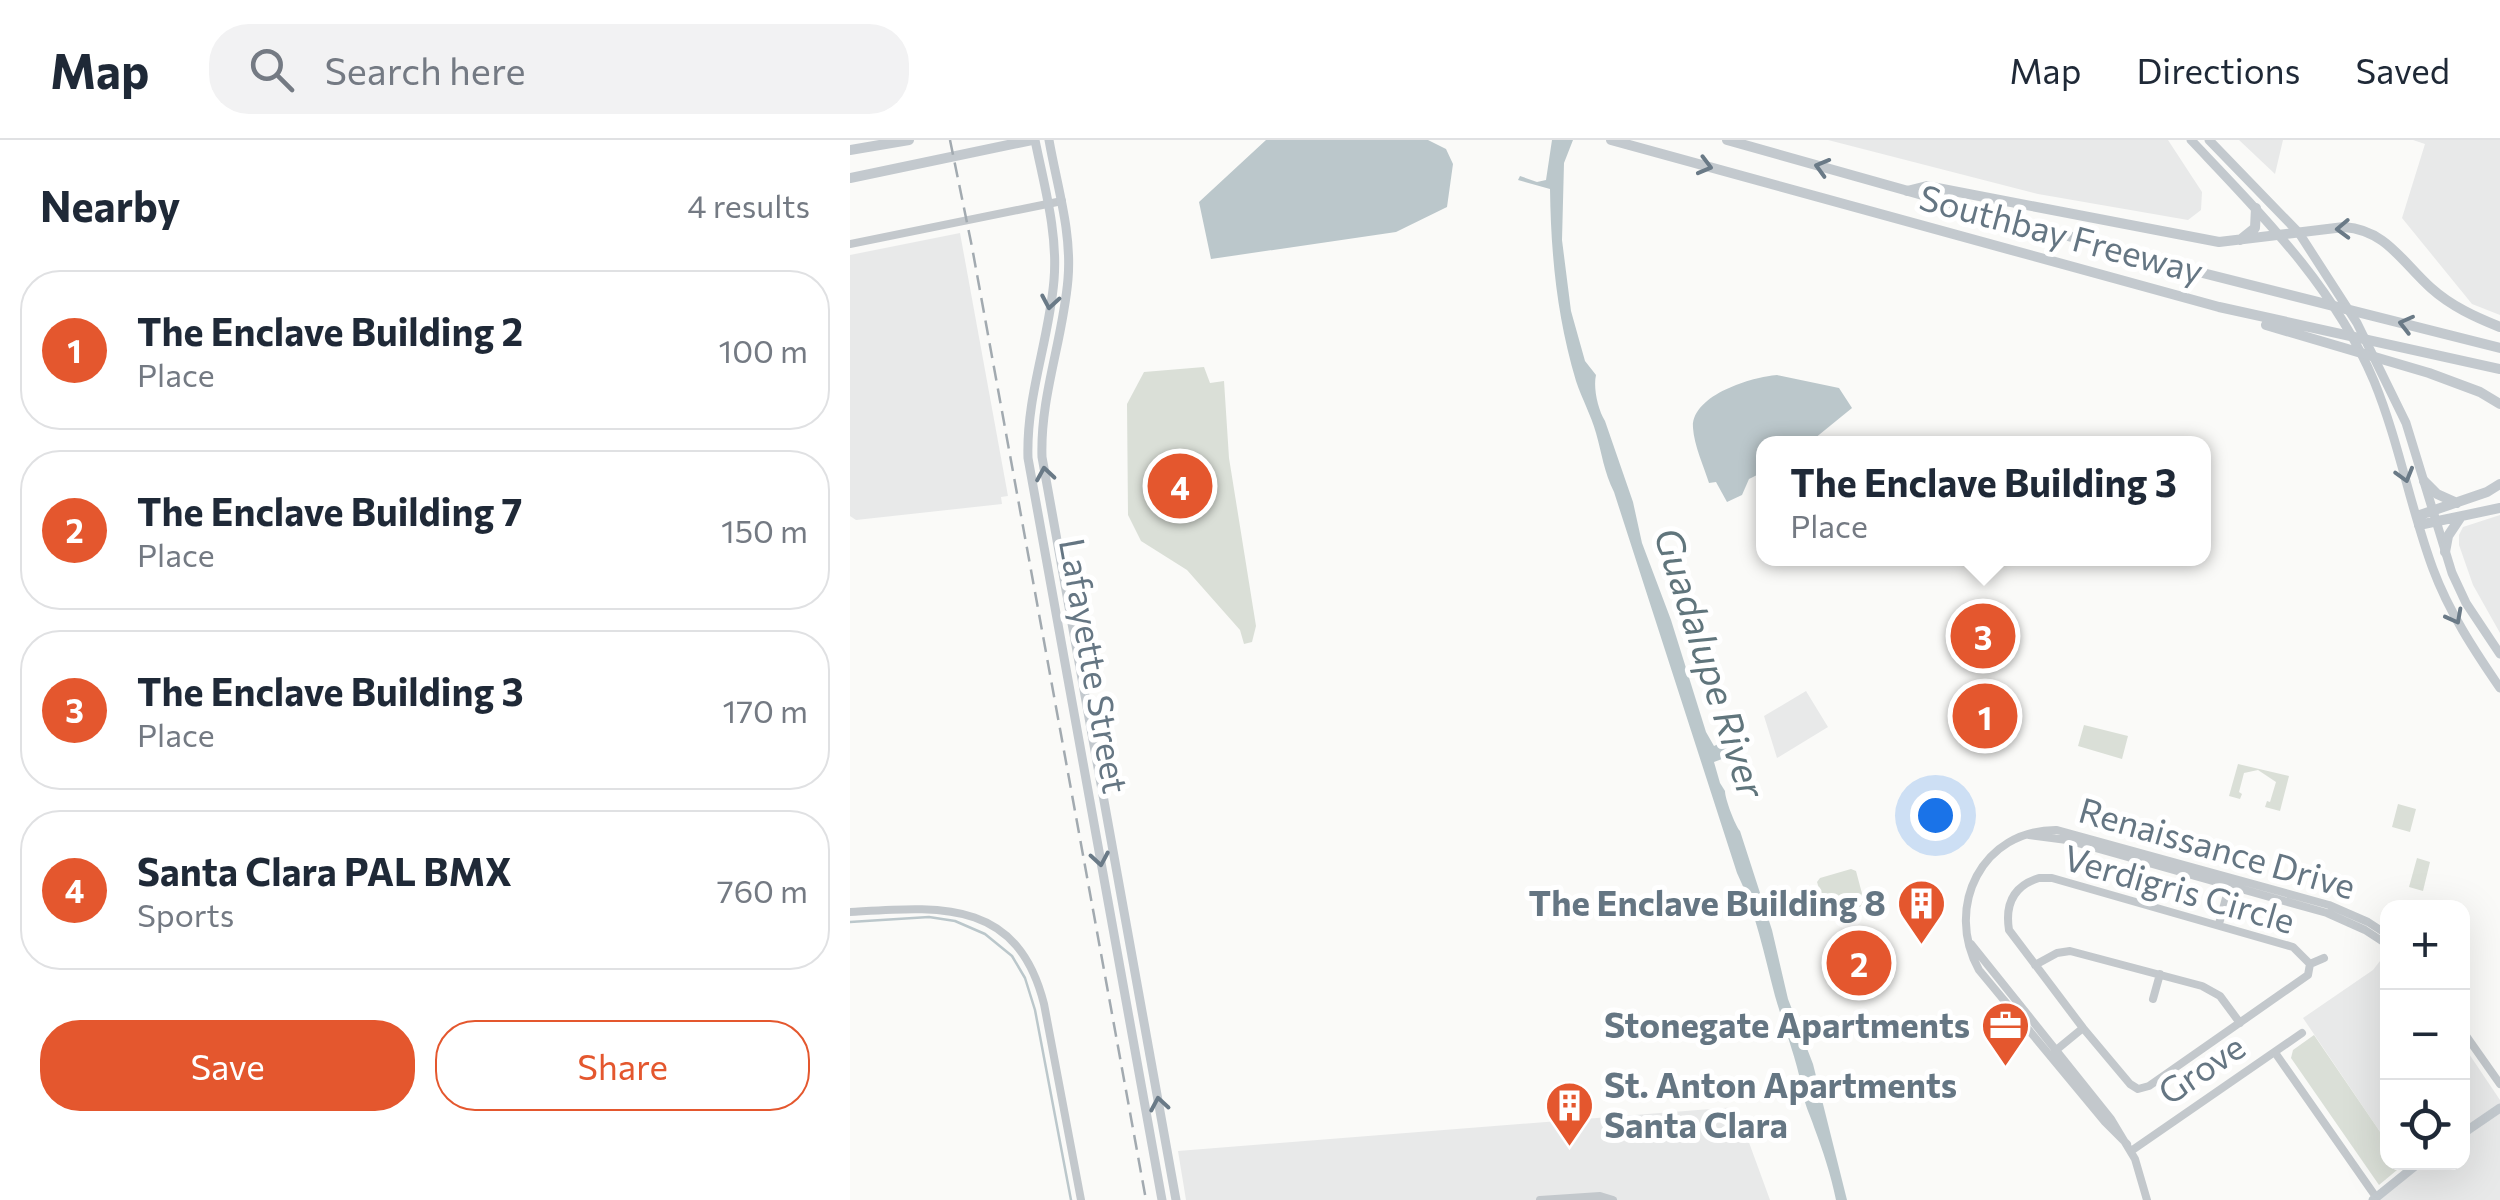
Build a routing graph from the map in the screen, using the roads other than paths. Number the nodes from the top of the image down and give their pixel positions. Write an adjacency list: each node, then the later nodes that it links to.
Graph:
1 (909, 140): 8 (highway)
2 (1034, 140): 9 (highway); 12 (main road, Lafayette Street)
3 (1050, 140): 11 (main road, Lafayette Street)
4 (1611, 140): 18 (highway, Southbay Freeway, one-way to 18)
5 (2191, 140): 13 (main road)
6 (2209, 140): 14 (main road)
7 (1733, 142): 10 (highway, Southbay Freeway, one-way to 7)
8 (850, 150)
9 (850, 178)
10 (1906, 191): 16 (highway); 20 (highway, Southbay Freeway, one-way to 10)
11 (1062, 201): 12 (street); 57 (main road, Lafayette Street, one-way to 11)
12 (1048, 206): 17 (street); 56 (main road, Lafayette Street, one-way to 56)
13 (2256, 208): 15 (main road); 16 (highway)
14 (2299, 233): 15 (highway); 19 (highway, one-way to 14); 23 (main road)
15 (2282, 235): 16 (highway); 29 (main road, one-way to 29)
16 (2236, 242)
17 (850, 244)
18 (2219, 308): 21 (highway, Southbay Freeway); 22 (highway)
19 (2500, 327)
20 (2500, 348)
21 (2500, 369)
22 (2500, 404)
23 (2424, 481): 25 (highway); 27 (main road)
24 (2500, 484): 25 (highway)
25 (2457, 503): 27 (highway)
26 (2500, 508): 28 (highway)
27 (2433, 516): 28 (highway); 29 (highway); 30 (main road)
28 (2461, 518): 30 (highway)
29 (2418, 520): 32 (main road, one-way to 32)
30 (2445, 552): 31 (main road)
31 (2500, 654)
32 (2500, 688)
33 (2230, 882): 35 (street); 36 (street, Renaissance Drive); 37 (street, Renaissance Drive); 47 (street, Renaissance Drive)
34 (850, 912): 55 (street)
35 (2219, 924): 39 (street, Verdigris Circle); 40 (street, Verdigris Circle)
36 (2380, 930)
37 (2380, 941)
38 (2324, 958): 39 (street, Verdigris Circle)
39 (2310, 964): 43 (street, Verdigris Circle)
40 (2035, 965): 41 (street); 44 (street, Verdigris Circle)
41 (2160, 974): 42 (street); 43 (street)
42 (2153, 999)
43 (2240, 1023): 44 (street, Verdigris Circle)
44 (2083, 1028): 47 (street)
45 (2302, 1033): 48 (street, Grove)
46 (2470, 1041): 49 (street)
47 (2053, 1053): 52 (street, Renaissance Drive)
48 (2276, 1054): 52 (street, Grove); 54 (street)
49 (2500, 1084)
50 (2500, 1108): 51 (main road)
51 (2470, 1129)
52 (2129, 1148): 60 (street, Renaissance Drive)
53 (2410, 1170): 54 (main road)
54 (2374, 1198)
55 (1081, 1200)
56 (1162, 1200)
57 (1176, 1200)
58 (1540, 1200): 59 (street)
59 (1613, 1200)
60 (2148, 1200)

